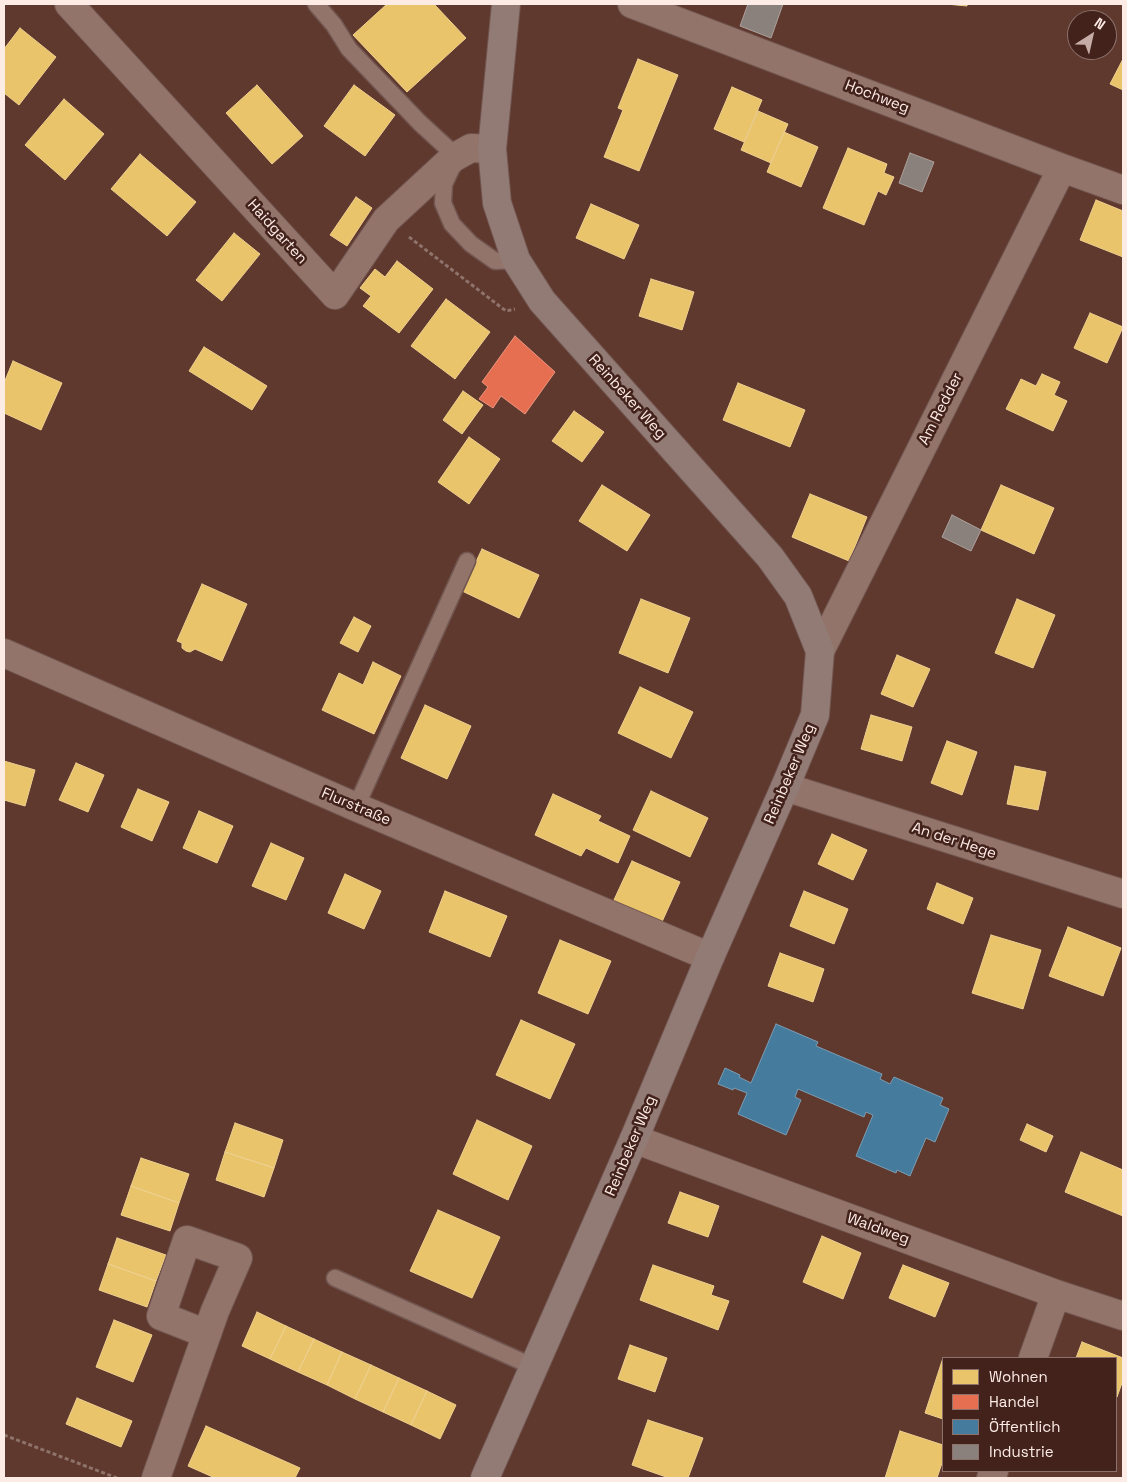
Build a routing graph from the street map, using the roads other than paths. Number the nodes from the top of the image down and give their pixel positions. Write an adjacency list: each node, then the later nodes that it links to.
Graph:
1 (69, 4): 6 (street, Haidgarten)
2 (316, 4): 6 (lane)
3 (506, 4): 5 (main road, Reinbeker Weg)
4 (637, 6): 7 (street, Hochweg)
5 (492, 149): 6 (street, Haidgarten); 9 (main road, Reinbeker Weg)
6 (456, 157): 9 (lane)
7 (1062, 168): 8 (street, Hochweg); 11 (street, Am Redder)
8 (1123, 190)
9 (516, 260): 11 (main road, Reinbeker Weg)
10 (467, 561): 14 (lane)
11 (820, 651): 13 (main road, Reinbeker Weg)
12 (4, 653): 14 (street, Flurstraße)
13 (785, 787): 15 (street, An der Hege); 16 (main road, Reinbeker Weg)
14 (356, 807): 16 (street, Flurstraße)
15 (1123, 894)
16 (710, 957): 17 (main road, Reinbeker Weg)
17 (634, 1139): 19 (street, Waldweg); 23 (main road, Reinbeker Weg)
18 (335, 1278): 23 (lane)
19 (1056, 1294): 20 (street, Waldweg); 22 (street)
20 (1123, 1316)
21 (207, 1334): 24 (street)
22 (1033, 1357)
23 (534, 1367): 25 (main road, Reinbeker Weg)
24 (156, 1478)
25 (485, 1478)

